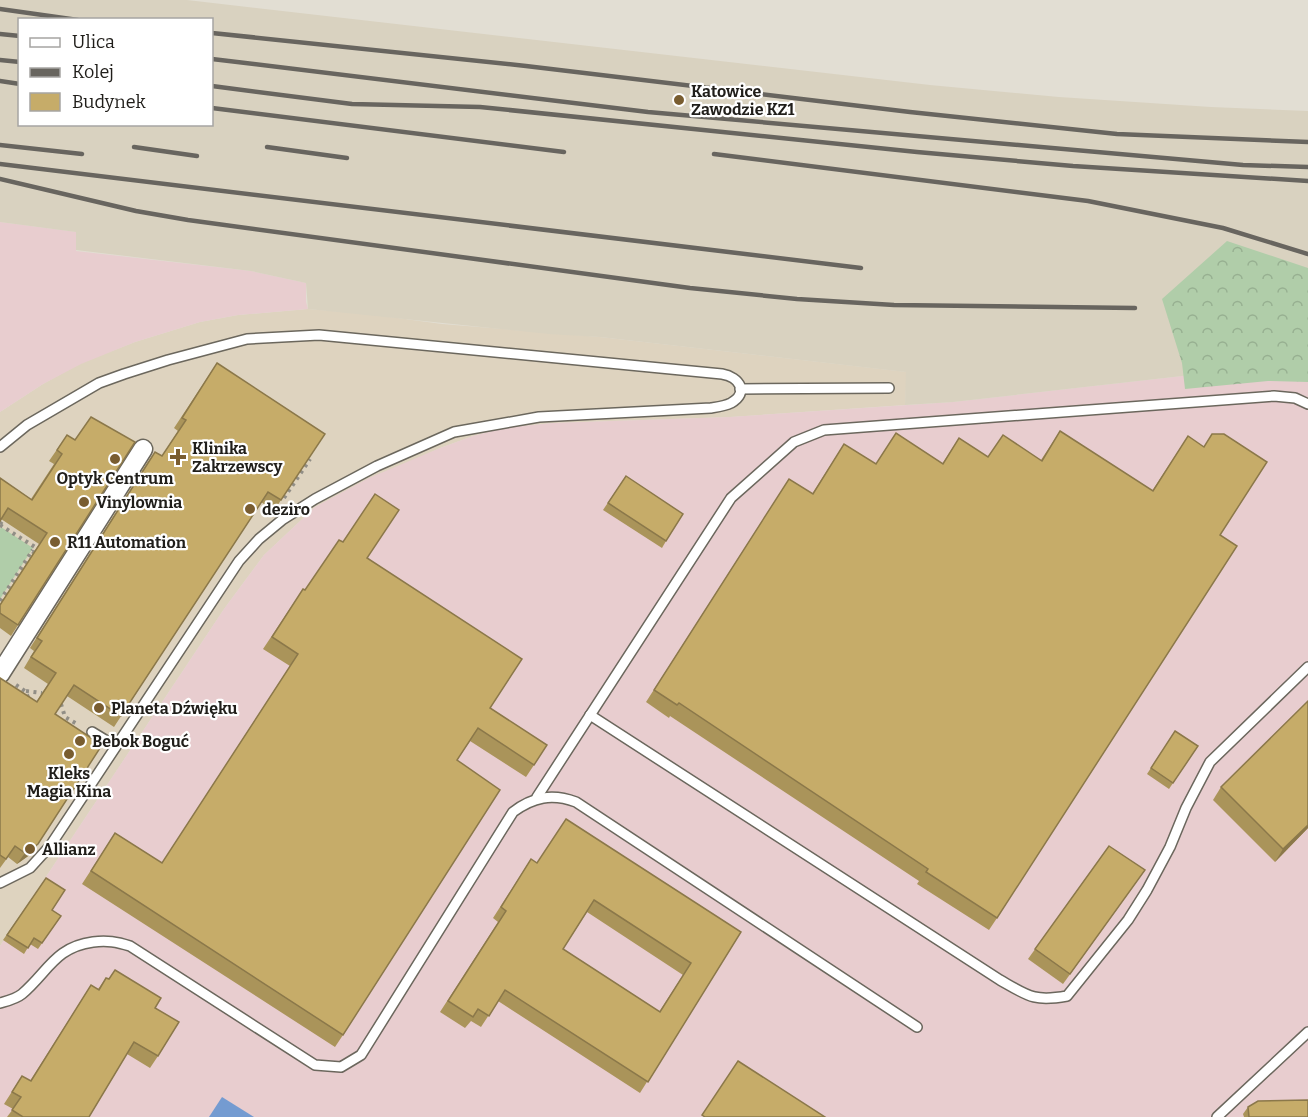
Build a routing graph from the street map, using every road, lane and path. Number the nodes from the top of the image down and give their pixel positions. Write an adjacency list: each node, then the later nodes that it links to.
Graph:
1 (889, 388): 2 (lane)
2 (740, 389): 4 (lane); 21 (lane)
3 (1308, 404): 17 (lane)
4 (0, 447)
5 (143, 449): 9 (street)
6 (6, 516): 7 (path)
7 (0, 525): 8 (path)
8 (32, 551): 9 (path); 10 (path)
9 (64, 573): 12 (street)
10 (0, 601)
11 (1308, 667): 17 (lane)
12 (0, 674): 13 (path)
13 (25, 691): 14 (path); 16 (path)
14 (42, 693)
15 (61, 704): 19 (path)
16 (33, 707)
17 (590, 715): 22 (lane)
18 (58, 717): 19 (path)
19 (65, 717): 20 (path)
20 (92, 732): 21 (lane)
21 (115, 746): 23 (lane)
22 (537, 797): 24 (lane); 25 (lane)
23 (0, 883)
24 (0, 1003)
25 (917, 1027)
26 (1308, 1032): 27 (lane)
27 (1217, 1117)

